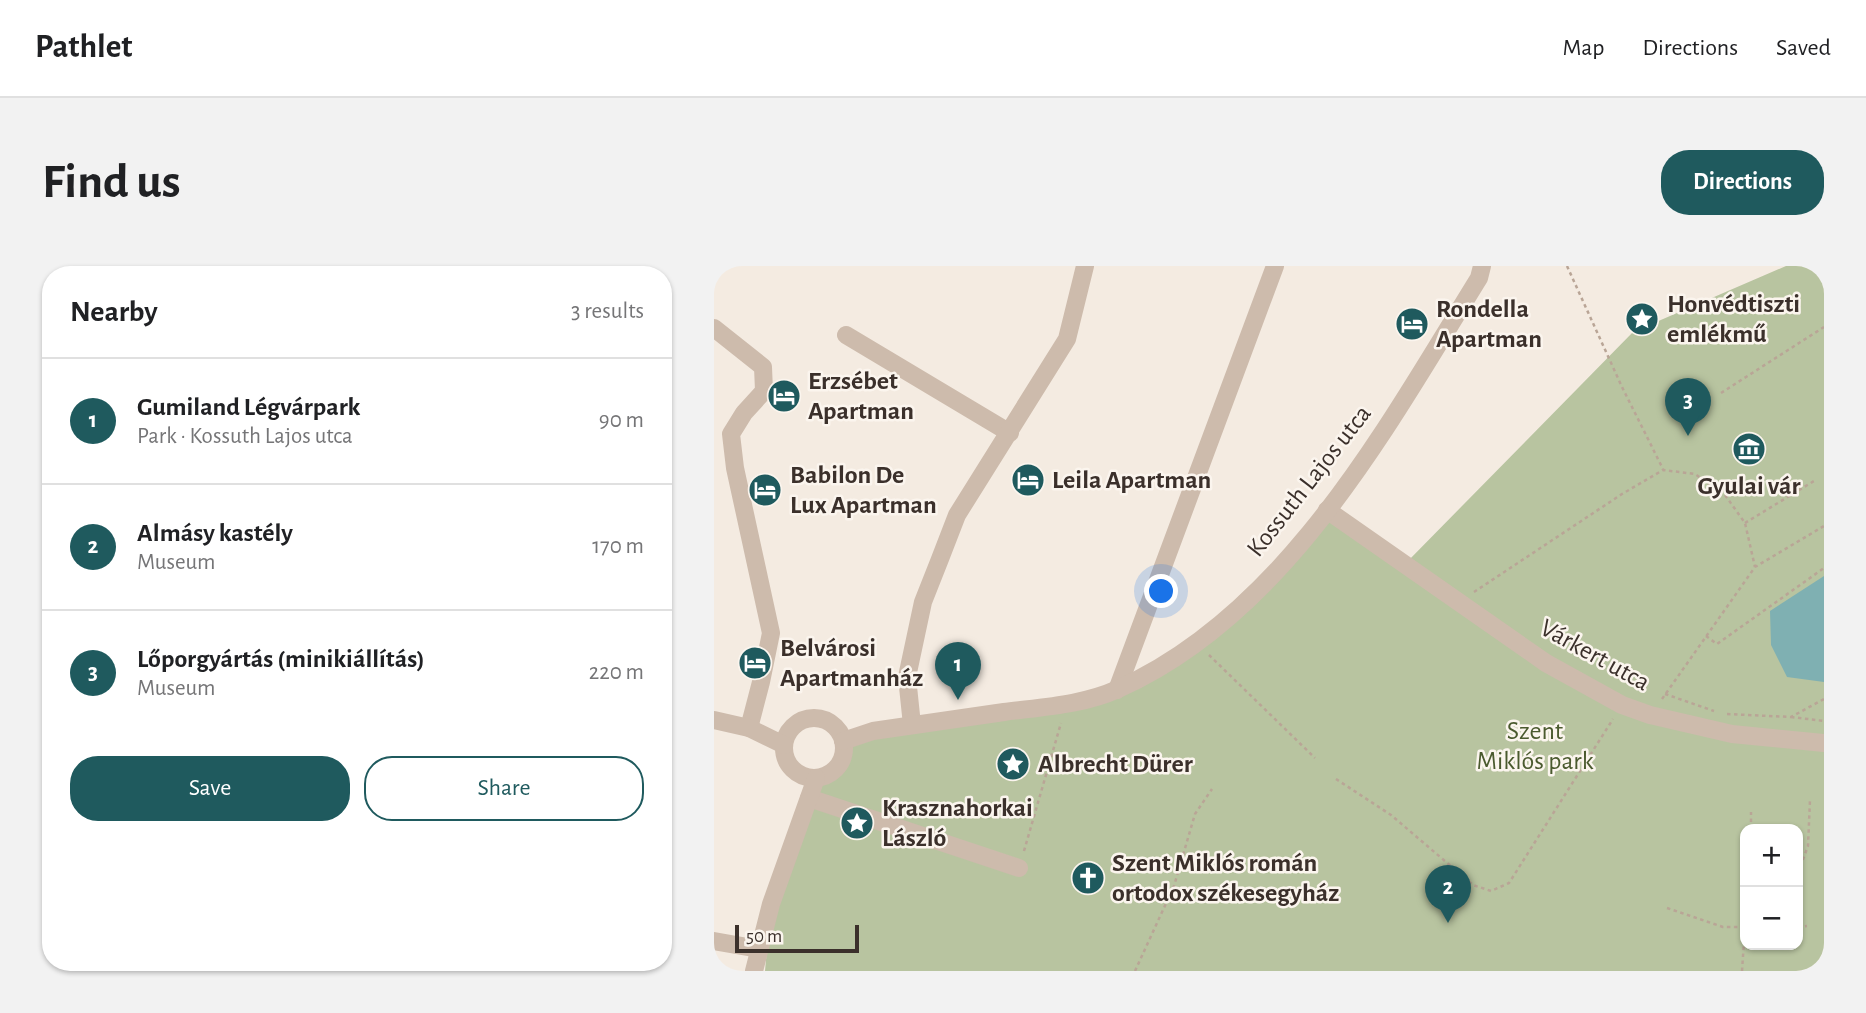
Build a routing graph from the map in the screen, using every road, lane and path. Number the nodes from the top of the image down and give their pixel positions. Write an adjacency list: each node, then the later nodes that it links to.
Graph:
1 (1086, 266): 9 (street)
2 (1275, 266): 20 (street)
3 (1482, 266): 12 (street, Kossuth Lajos utca)
4 (1567, 266): 10 (path)
5 (1824, 327): 8 (path)
6 (714, 328): 28 (street)
7 (846, 335): 9 (street)
8 (1721, 393)
9 (1010, 433): 27 (street)
10 (1663, 470): 13 (path); 17 (path)
11 (1814, 481): 13 (path)
12 (1327, 510): 17 (street, Várkert utca); 19 (street, Kossuth Lajos utca)
13 (1745, 523): 15 (path)
14 (1824, 526): 15 (path)
15 (1755, 567): 18 (path)
16 (1824, 568): 18 (path)
17 (1459, 602): 23 (street, Várkert utca)
18 (1706, 636): 24 (path)
19 (1196, 643): 20 (street, Kossuth Lajos utca); 32 (path)
20 (1116, 690): 22 (street, Kossuth Lajos utca)
21 (1824, 698): 24 (path)
22 (1067, 704): 27 (street, Kossuth Lajos utca); 41 (path)
23 (1622, 705): 30 (street, Várkert utca); 34 (path)
24 (1791, 716): 26 (path)
25 (714, 720): 28 (street)
26 (1824, 721)
27 (912, 725): 29 (street, Kossuth Lajos utca)
28 (748, 728): 31 (street)
29 (843, 741): 31 (street); 33 (street)
30 (1824, 743)
31 (784, 745): 33 (street)
32 (1315, 758)
33 (816, 778): 36 (street)
34 (1336, 779)
35 (1212, 789): 49 (path)
36 (808, 798): 41 (street); 48 (street)
37 (1810, 800): 40 (path)
38 (1751, 812): 39 (path)
39 (1751, 824)
40 (1803, 860)
41 (1019, 868)
42 (1667, 908): 43 (path)
43 (1740, 926)
44 (1803, 926): 45 (path)
45 (1807, 926)
46 (714, 941): 48 (street)
47 (1743, 950): 50 (path)
48 (757, 959)
49 (1135, 971)
50 (1742, 971)

